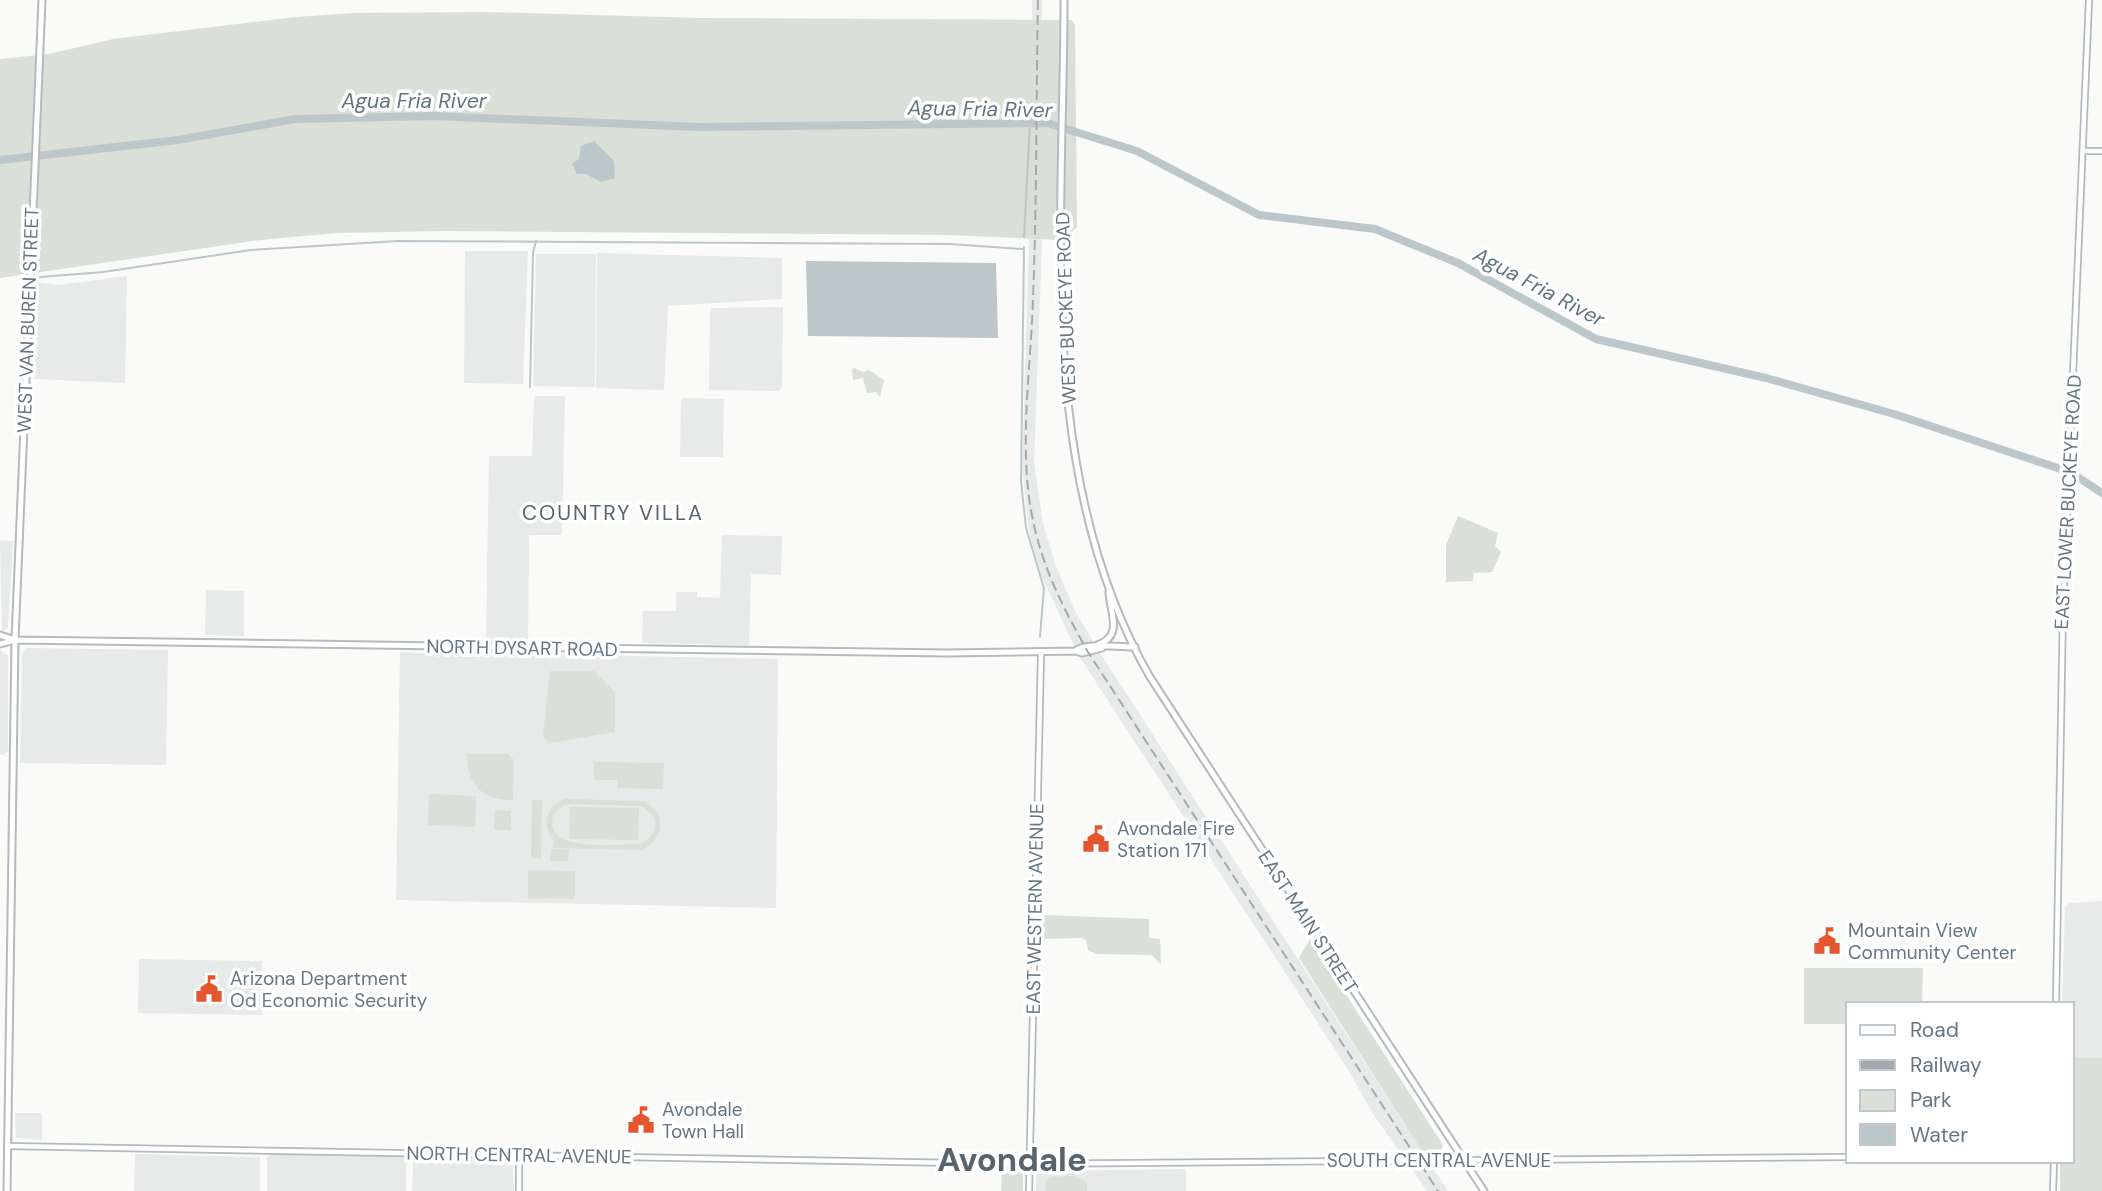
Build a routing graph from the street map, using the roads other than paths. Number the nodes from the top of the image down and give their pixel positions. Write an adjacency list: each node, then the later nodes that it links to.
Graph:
1 (42, 0): 8 (main road, WEST VAN BUREN STREET)
2 (1064, 0): 6 (main road, WEST BUCKEYE ROAD)
3 (2089, 0): 4 (street, EAST LOWER BUCKEYE ROAD)
4 (2084, 151): 5 (street); 13 (street, EAST LOWER BUCKEYE ROAD)
5 (2102, 151)
6 (1108, 585): 10 (main road); 11 (main road, WEST BUCKEYE ROAD)
7 (0, 635): 8 (main road, NORTH DYSART ROAD)
8 (15, 640): 9 (main road, NORTH DYSART ROAD); 12 (main road, NORTH DYSART ROAD); 14 (main road, WEST VAN BUREN STREET)
9 (0, 645)
10 (1099, 647): 11 (main road, NORTH DYSART ROAD); 12 (main road, NORTH DYSART ROAD)
11 (1135, 647): 17 (main road, EAST MAIN STREET)
12 (1041, 654): 19 (street, EAST WESTERN AVENUE)
13 (2056, 1002)
14 (7, 1146): 15 (street, NORTH CENTRAL AVENUE); 20 (main road)
15 (519, 1155): 19 (street, NORTH CENTRAL AVENUE); 21 (street)
16 (1846, 1157): 17 (street, SOUTH CENTRAL AVENUE)
17 (1463, 1160): 19 (street, SOUTH CENTRAL AVENUE); 23 (main road, EAST MAIN STREET)
18 (2054, 1163): 24 (street)
19 (1030, 1164): 22 (street, EAST WESTERN AVENUE)
20 (7, 1191)
21 (519, 1191)
22 (1030, 1191)
23 (1484, 1191)
24 (2053, 1191)

